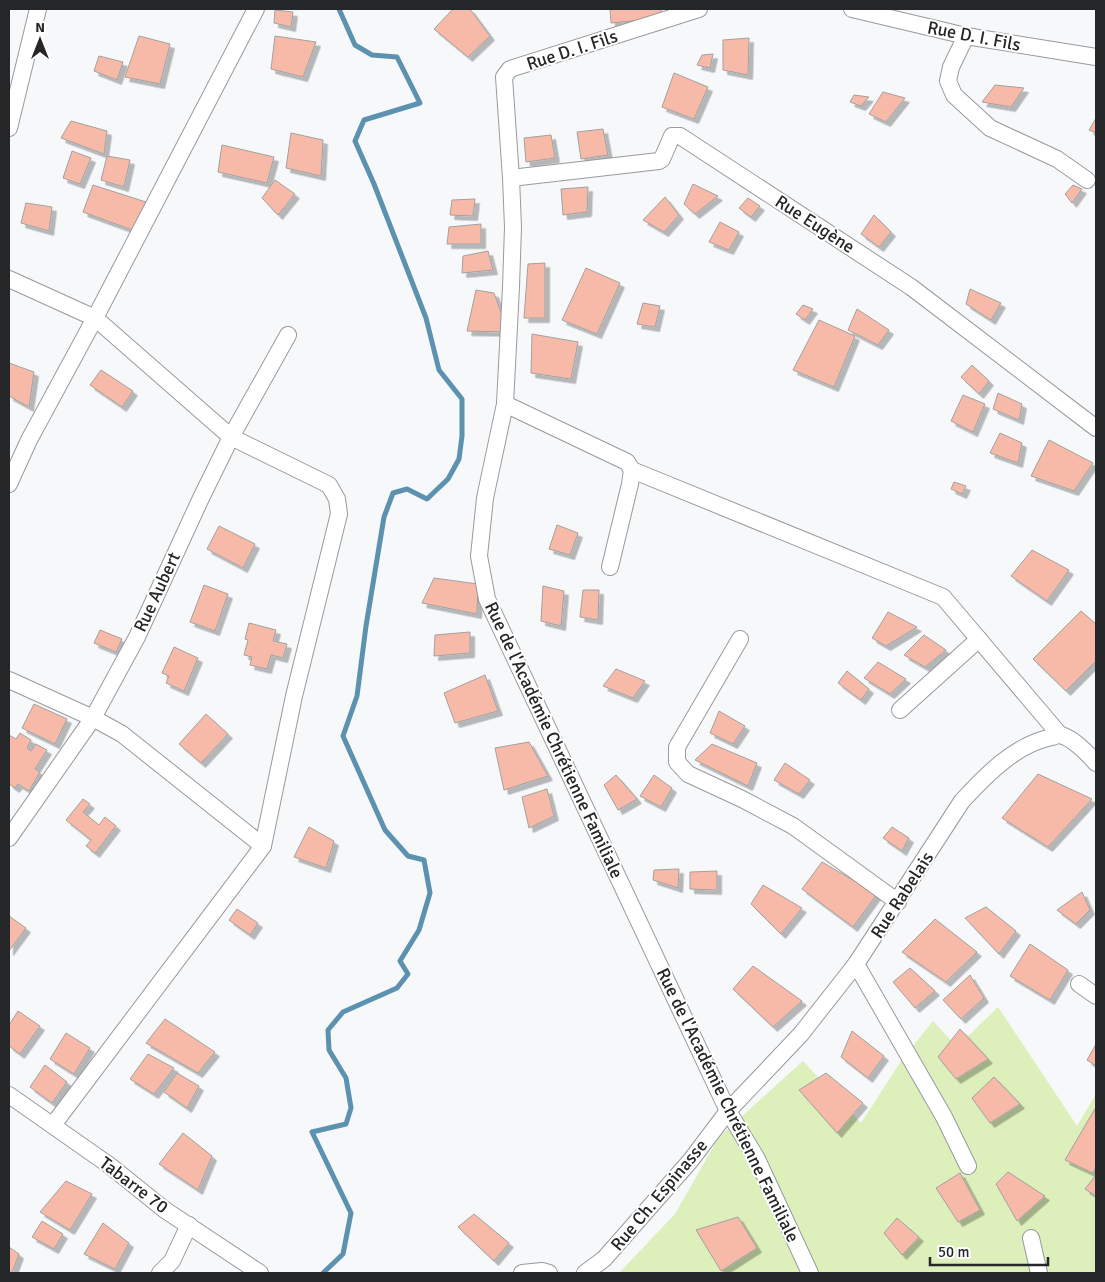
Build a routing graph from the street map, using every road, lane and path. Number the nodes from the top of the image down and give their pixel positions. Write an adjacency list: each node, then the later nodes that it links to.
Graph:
1 (38, 9): 8 (street)
2 (256, 9): 12 (street)
3 (699, 9): 7 (street, Rue D. I. Fils)
4 (852, 9): 5 (street, Rue D. I. Fils)
5 (966, 36): 6 (street, Rue D. I. Fils); 10 (street)
6 (1096, 57)
7 (504, 76): 9 (street, Rue de l'Académie Chrétienne Familiale)
8 (9, 128)
9 (511, 178): 14 (street, Rue de l'Académie Chrétienne Familiale); 15 (street, Rue Eugène)
10 (1087, 180)
11 (9, 279): 12 (street)
12 (95, 318): 16 (street); 18 (street)
13 (288, 335): 16 (street, Rue Aubert)
14 (505, 404): 17 (street); 34 (street, Rue de l'Académie Chrétienne Familiale)
15 (1096, 428)
16 (231, 437): 24 (street, Rue Aubert); 28 (street)
17 (632, 470): 19 (street); 21 (street)
18 (9, 484)
19 (610, 566)
20 (740, 639): 29 (street)
21 (978, 639): 23 (street); 25 (street)
22 (9, 680): 24 (street)
23 (900, 710)
24 (93, 718): 27 (street, Rue Aubert); 28 (street)
25 (1060, 735): 26 (street); 29 (street, Rue Rabelais)
26 (1096, 763)
27 (9, 838)
28 (263, 846): 35 (street)
29 (898, 902): 30 (street, Rue Rabelais)
30 (856, 964): 34 (street, Rue Rabelais); 36 (street)
31 (1079, 984): 32 (street)
32 (1096, 996)
33 (9, 1095): 35 (street, Tabarre 70)
34 (728, 1111): 43 (street, Rue Ch. Espinasse); 44 (street, Rue de l'Académie Chrétienne Familiale)
35 (54, 1126): 37 (street, Tabarre 70)
36 (968, 1166)
37 (189, 1225): 39 (street); 40 (street, Tabarre 70)
38 (1031, 1238): 45 (street)
39 (160, 1273)
40 (260, 1273)
41 (522, 1273): 42 (street)
42 (549, 1273)
43 (585, 1273)
44 (810, 1273)
45 (1039, 1273)

